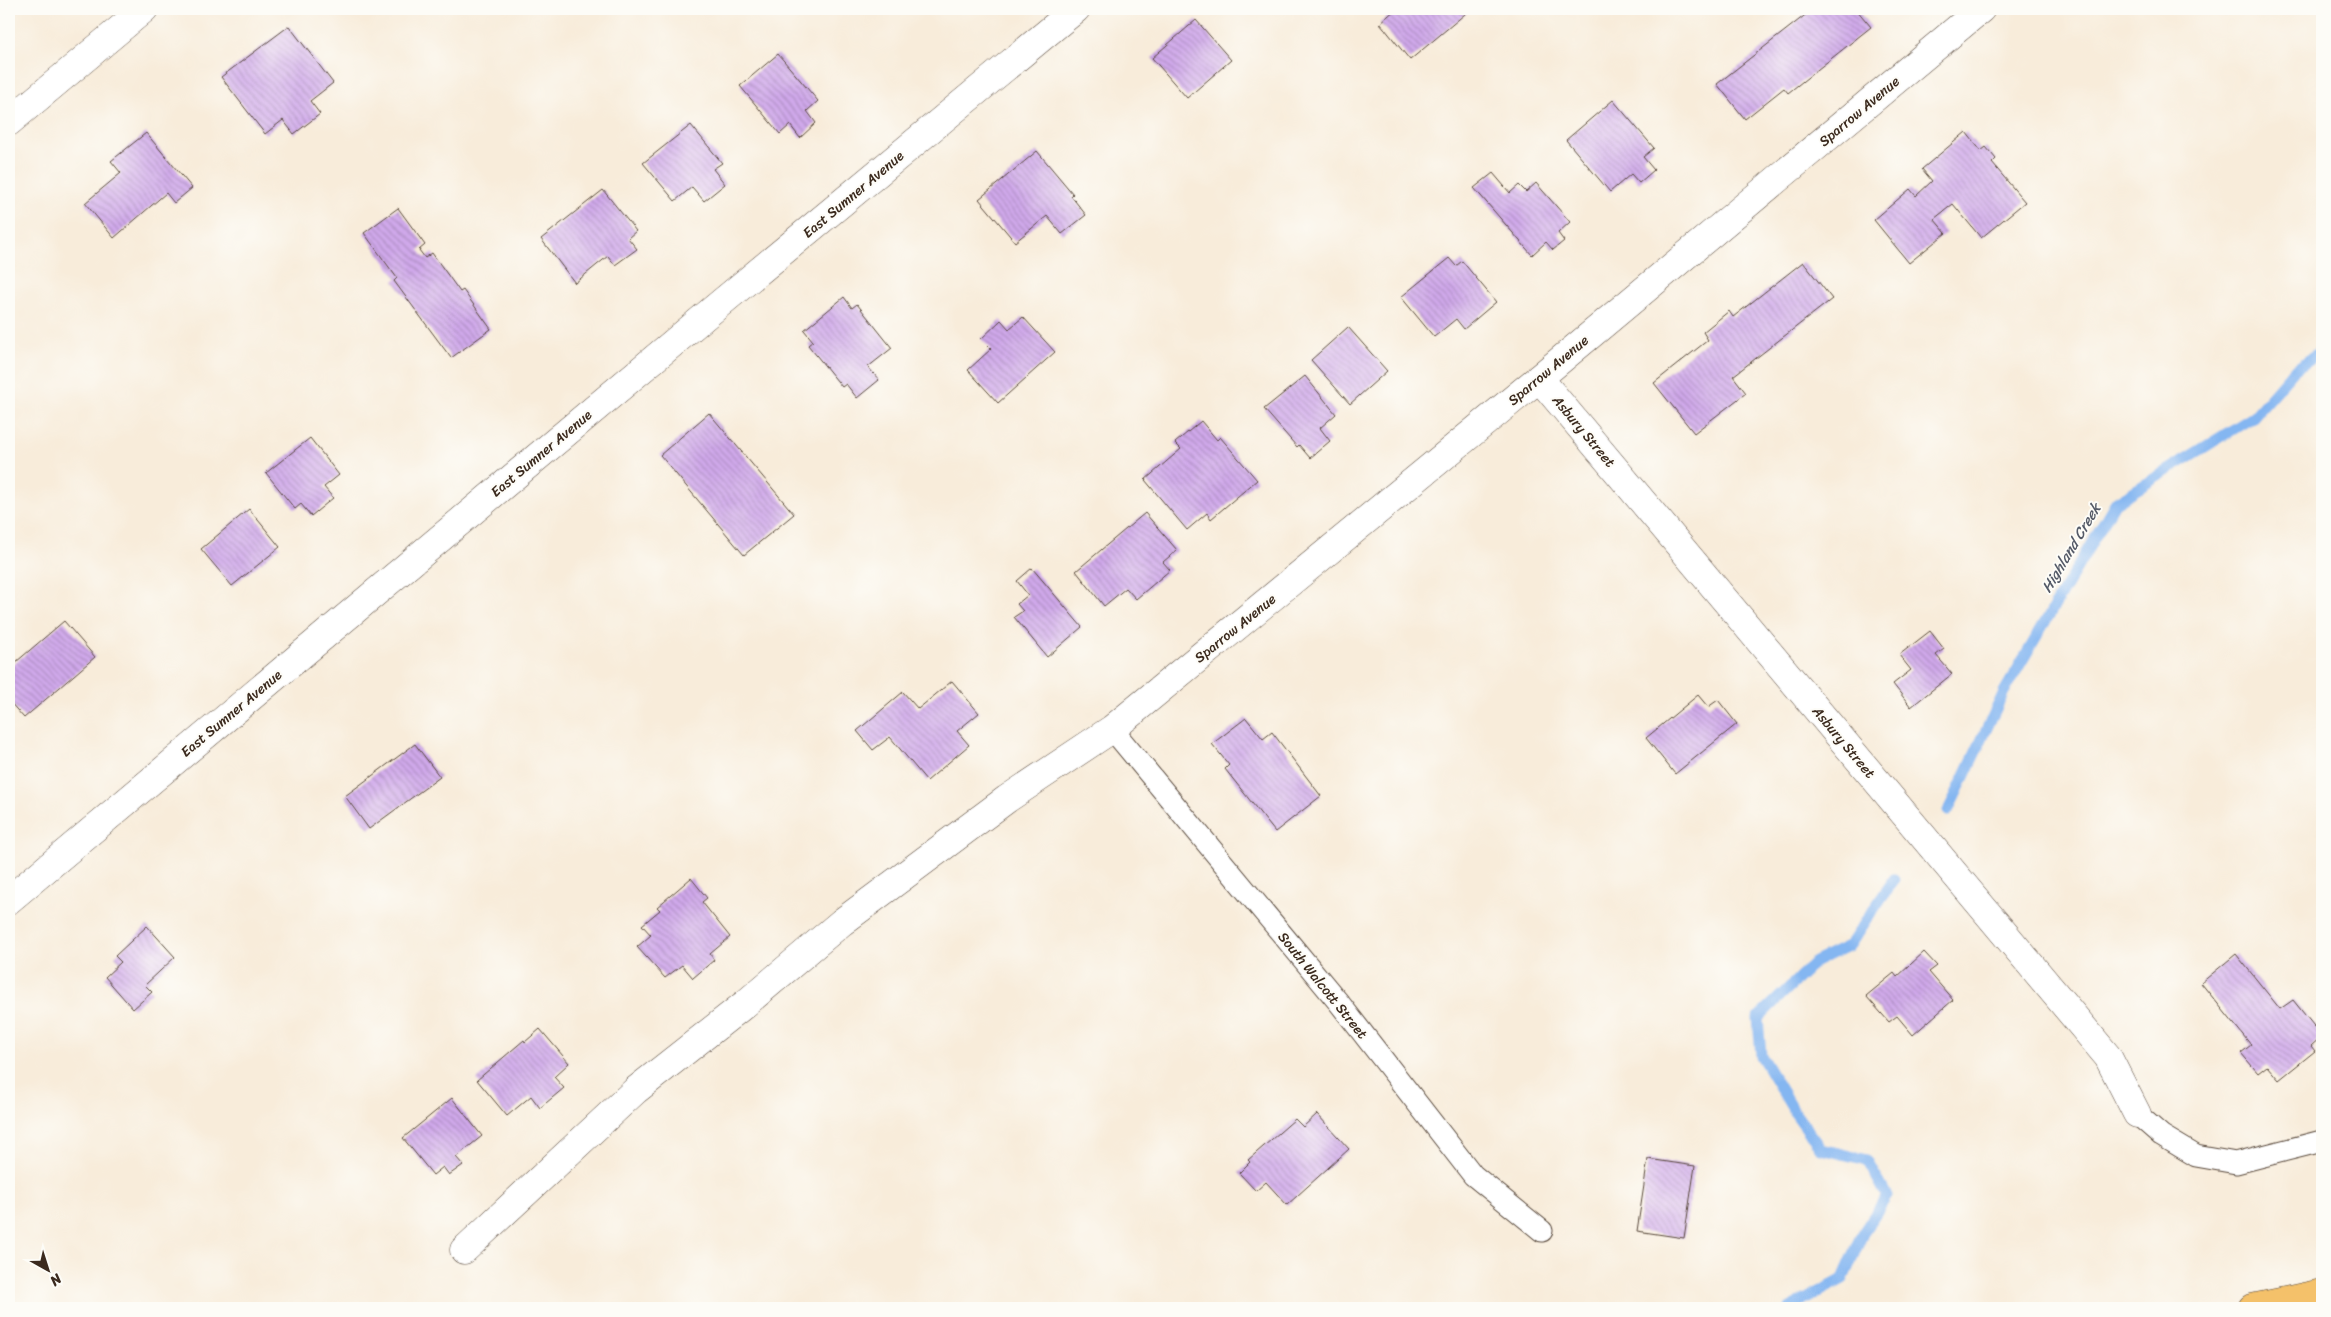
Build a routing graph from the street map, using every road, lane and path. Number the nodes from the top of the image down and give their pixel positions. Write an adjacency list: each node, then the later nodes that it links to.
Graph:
1 (144, 9): 4 (street)
2 (1076, 9): 7 (street, East Sumner Avenue)
3 (1981, 9): 5 (street, Sparrow Avenue)
4 (9, 122)
5 (1539, 378): 6 (street, Sparrow Avenue); 8 (street, Asbury Street)
6 (1112, 729): 10 (lane, South Walcott Street); 11 (street, Sparrow Avenue)
7 (9, 900)
8 (2137, 1114): 9 (lane)
9 (2322, 1141)
10 (1542, 1231)
11 (464, 1250)
12 (2322, 1293): 13 (highway)
13 (2252, 1308)

